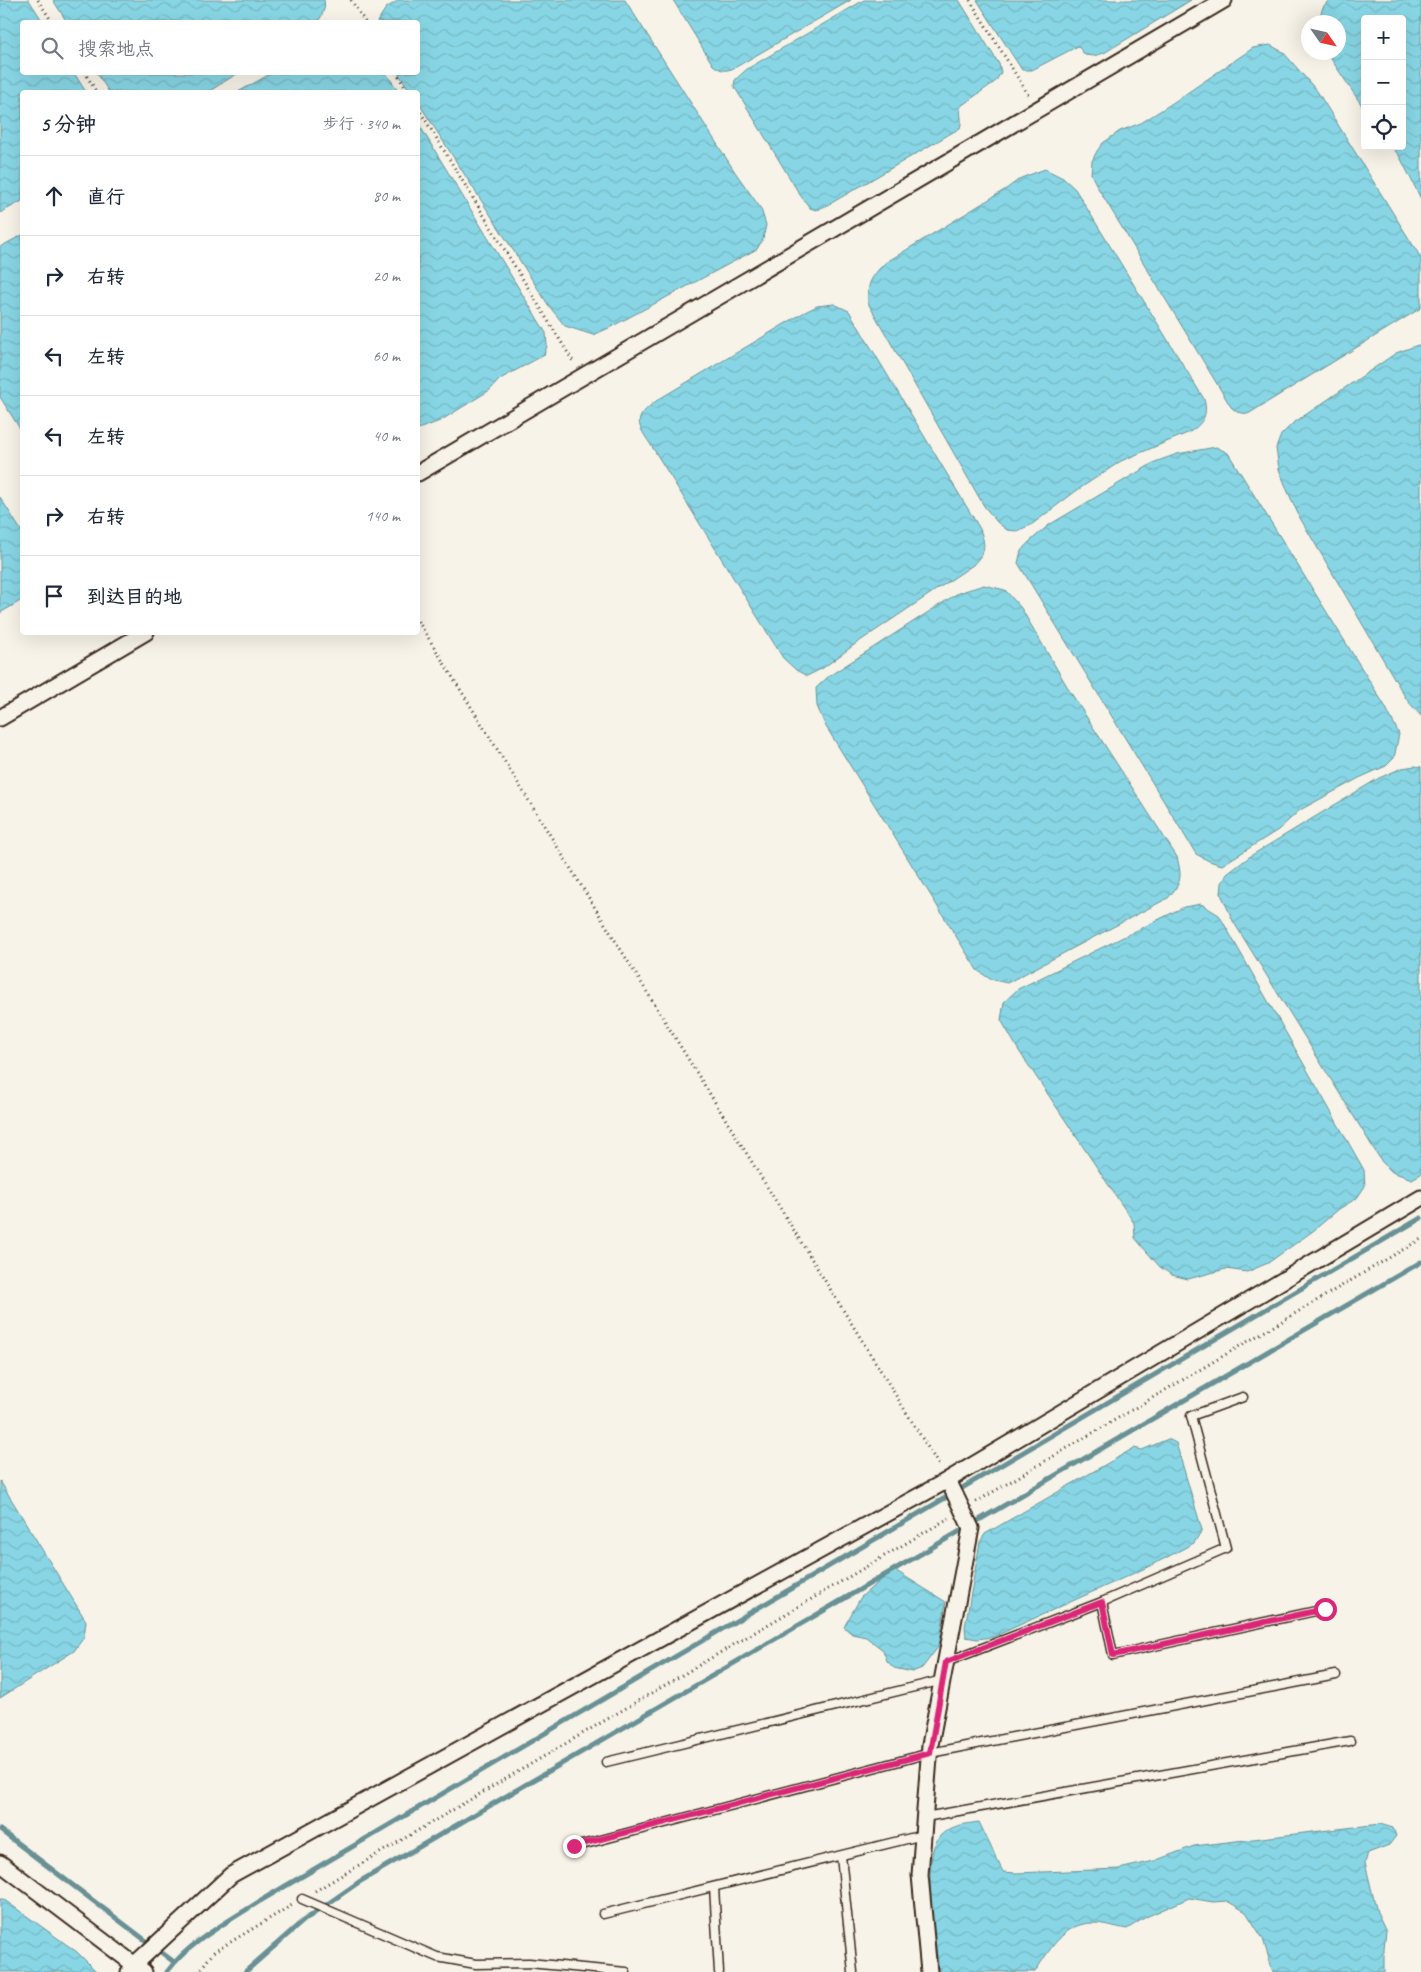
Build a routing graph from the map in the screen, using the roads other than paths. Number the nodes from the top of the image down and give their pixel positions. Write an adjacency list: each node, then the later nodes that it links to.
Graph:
1 (1224, 0): 2 (street)
2 (420, 472)
3 (141, 635): 4 (street)
4 (0, 718)
5 (1421, 1198): 7 (street)
6 (1243, 1397): 8 (lane)
7 (949, 1483): 10 (street); 24 (street)
8 (1102, 1602): 9 (lane); 10 (lane)
9 (1325, 1609)
10 (946, 1662): 12 (street)
11 (1336, 1675): 14 (lane)
12 (942, 1680): 14 (street); 15 (lane)
13 (1350, 1741): 16 (lane)
14 (930, 1753): 16 (street); 18 (lane)
15 (606, 1762)
16 (925, 1817): 17 (street)
17 (923, 1836): 19 (lane); 28 (street)
18 (574, 1846)
19 (841, 1856): 21 (lane); 27 (lane)
20 (0, 1863): 24 (street)
21 (714, 1887): 23 (lane); 26 (lane)
22 (302, 1899): 25 (lane)
23 (603, 1914)
24 (136, 1970)
25 (626, 1972)
26 (719, 1972)
27 (853, 1972)
28 (929, 1972)

